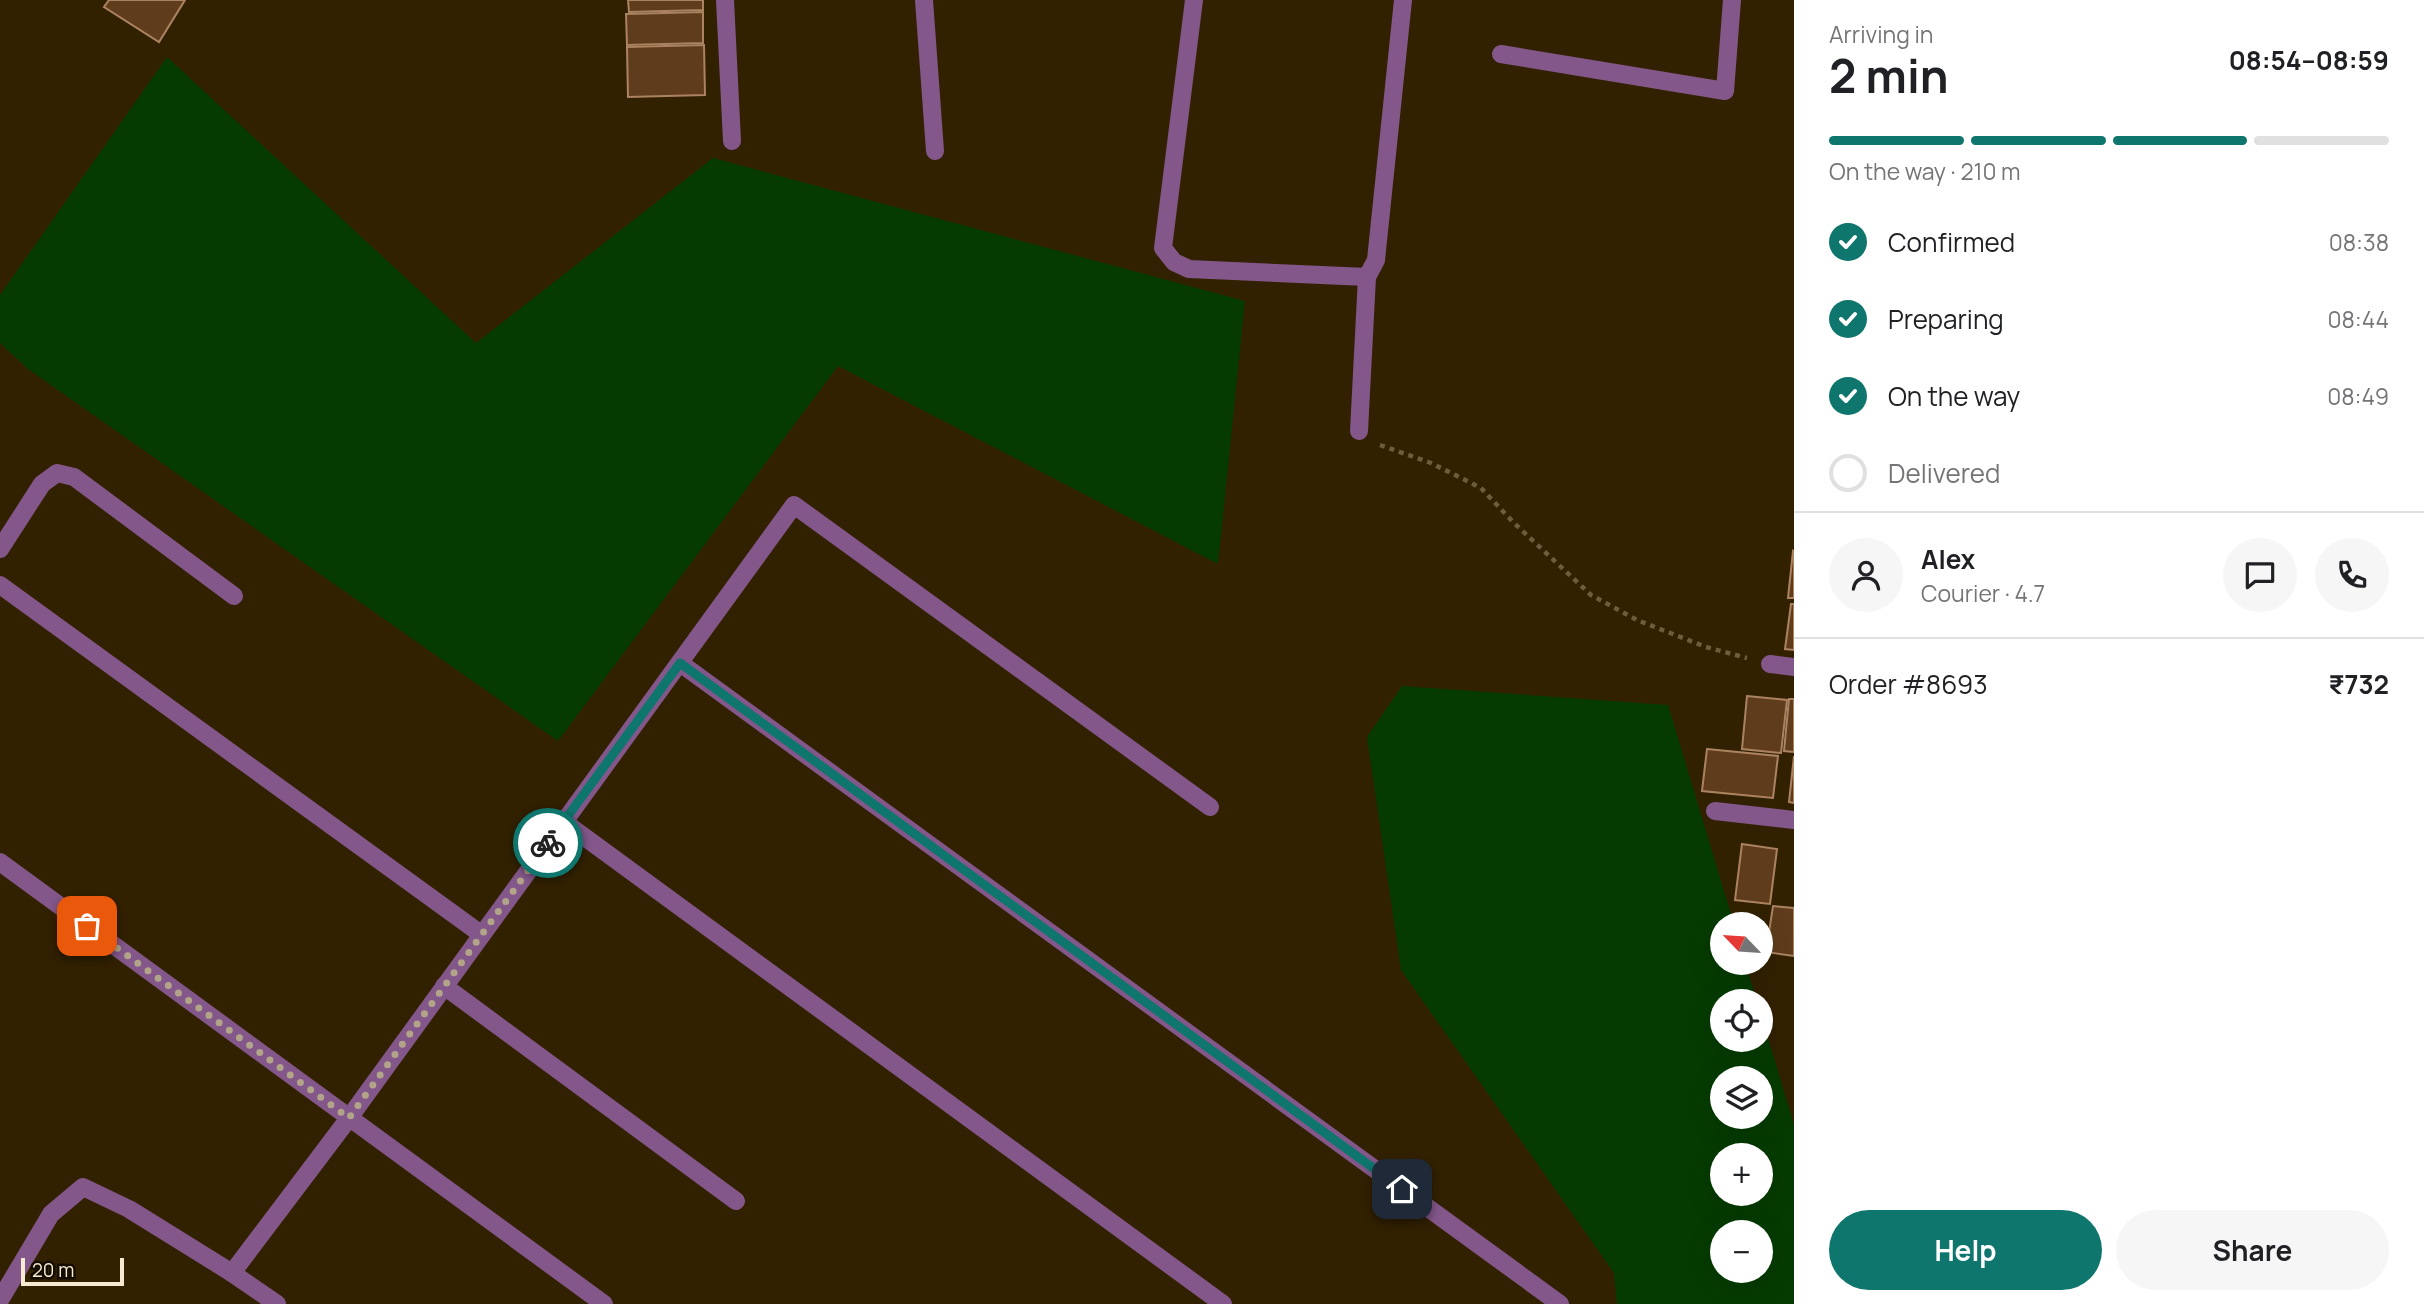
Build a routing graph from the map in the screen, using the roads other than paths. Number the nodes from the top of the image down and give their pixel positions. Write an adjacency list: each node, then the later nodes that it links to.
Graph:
1 (725, 0): 7 (street)
2 (924, 0): 8 (street)
3 (1194, 0): 9 (street)
4 (1403, 0): 9 (street)
5 (1732, 0): 6 (street)
6 (1501, 54)
7 (732, 141)
8 (935, 151)
9 (1367, 277): 10 (street)
10 (1359, 431)
11 (0, 549): 13 (street)
12 (0, 585): 22 (street)
13 (234, 596)
14 (680, 663): 17 (street); 20 (street); 31 (street)
15 (1770, 664): 16 (street)
16 (1794, 667)
17 (1209, 807)
18 (1715, 811): 19 (street)
19 (1794, 820)
20 (564, 822): 22 (street); 30 (street)
21 (0, 862): 24 (street)
22 (481, 934): 23 (street)
23 (444, 986): 24 (street); 25 (street)
24 (349, 1118): 26 (street); 29 (street)
25 (736, 1201)
26 (232, 1273): 27 (street); 28 (street)
27 (0, 1300)
28 (277, 1304)
29 (604, 1304)
30 (1223, 1304)
31 (1560, 1304)

